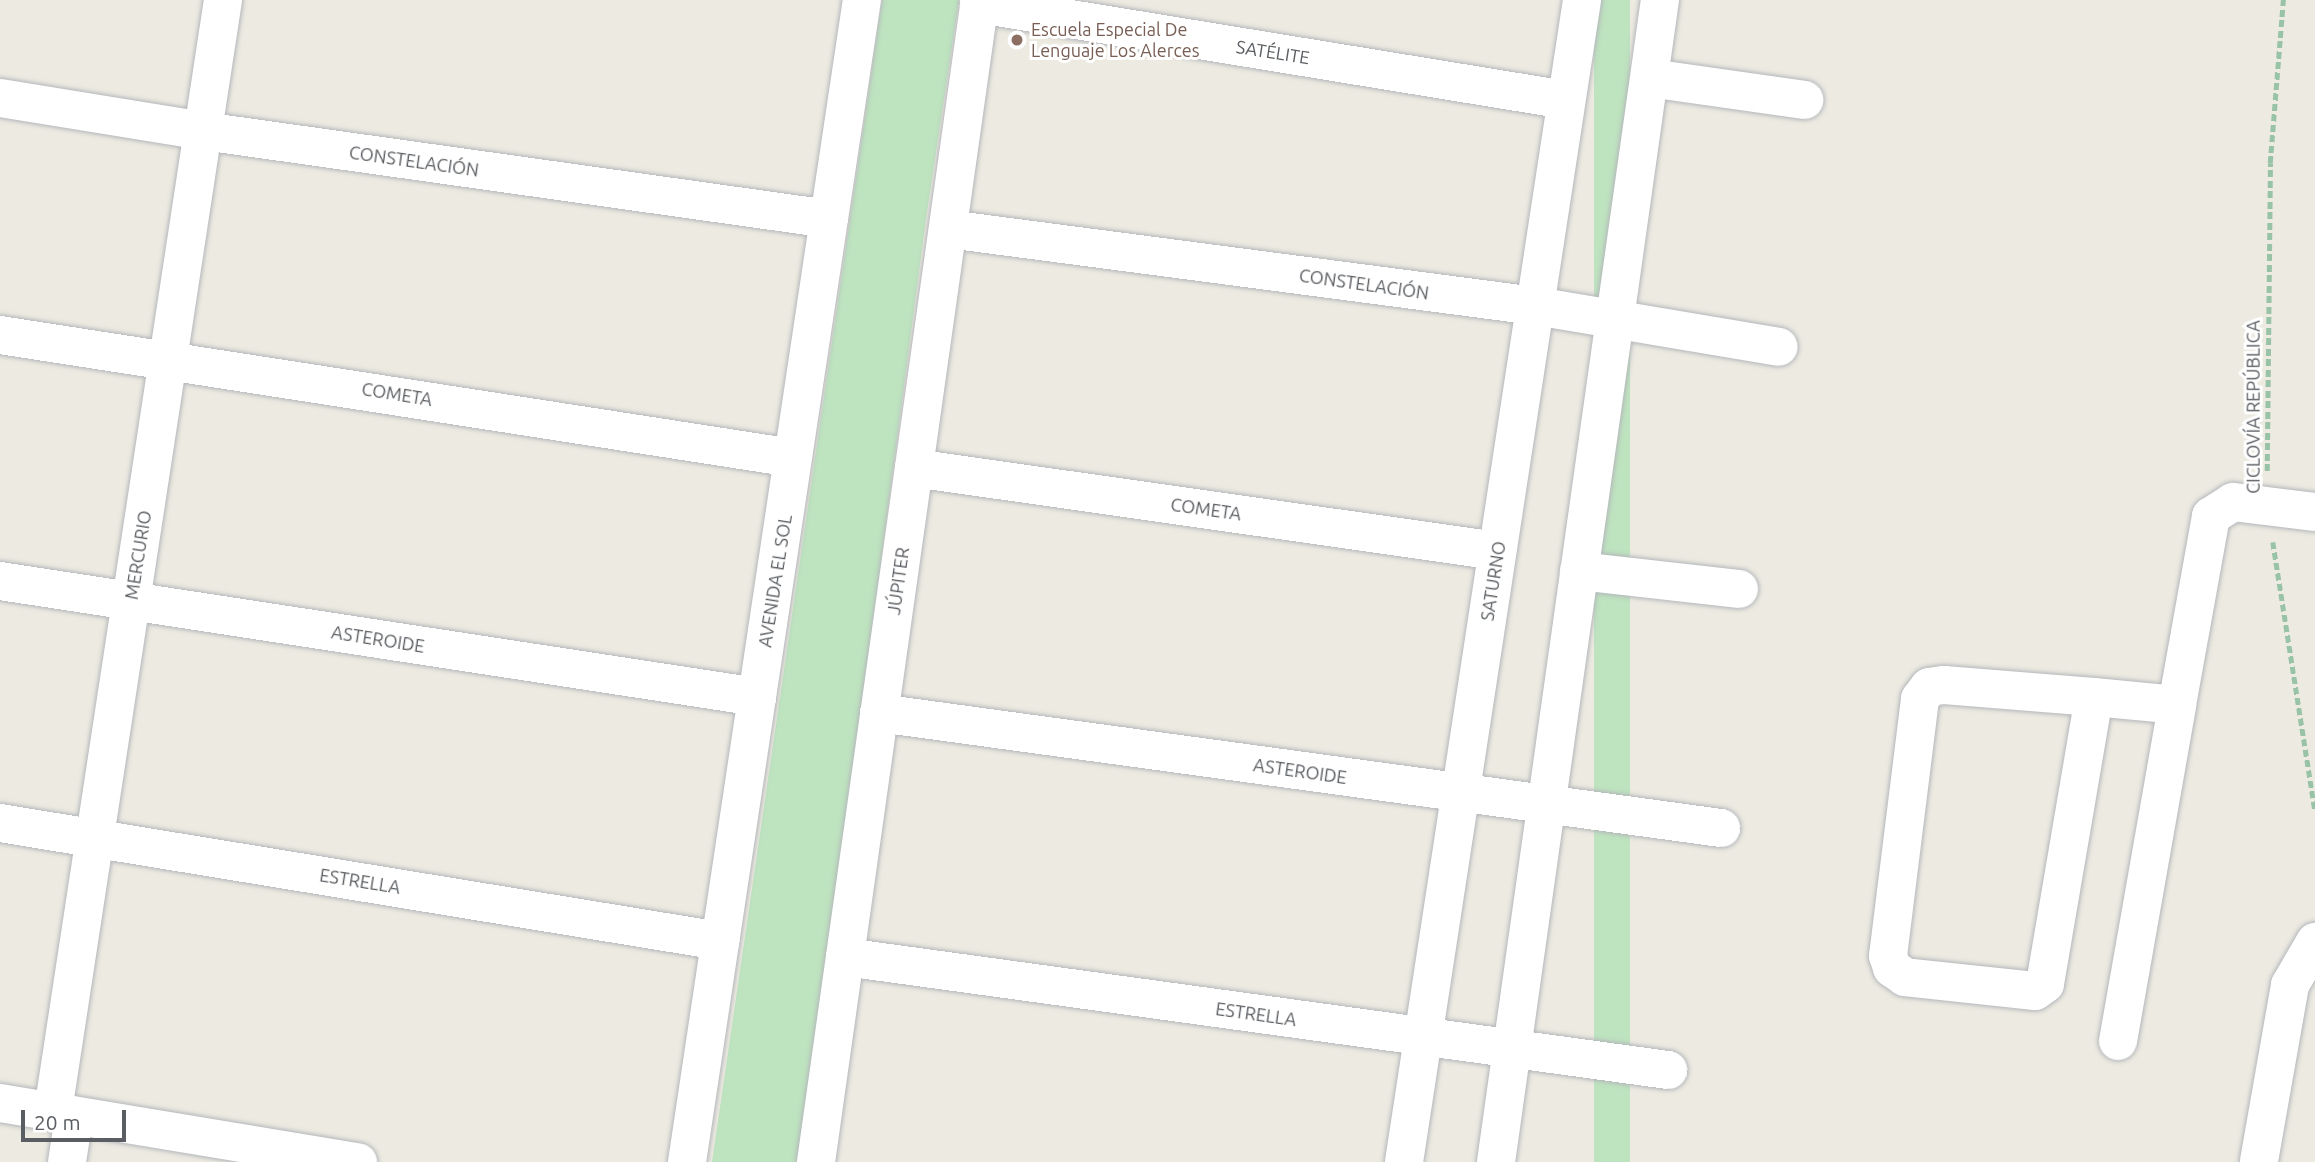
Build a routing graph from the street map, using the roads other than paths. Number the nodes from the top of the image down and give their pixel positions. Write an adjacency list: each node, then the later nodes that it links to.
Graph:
1 (223, 0): 10 (street, MERCURIO)
2 (862, 0): 11 (street, AVENIDA EL SOL)
3 (1582, 0): 8 (street, SATURNO)
4 (1660, 0): 6 (street)
5 (979, 2): 8 (street, SATÉLITE); 12 (street, JÚPITER)
6 (1650, 78): 9 (street); 14 (street)
7 (0, 98): 10 (street, CONSTELACIÓN)
8 (1566, 100): 13 (street, SATURNO)
9 (1804, 100)
10 (203, 131): 11 (street, CONSTELACIÓN); 17 (street, MERCURIO)
11 (829, 219): 18 (street, AVENIDA EL SOL)
12 (948, 229): 13 (street, CONSTELACIÓN); 19 (street, JÚPITER)
13 (1535, 306): 14 (street, CONSTELACIÓN); 21 (street, SATURNO)
14 (1616, 319): 16 (street, CONSTELACIÓN); 22 (street)
15 (0, 335): 17 (street, COMETA)
16 (1779, 347)
17 (169, 358): 18 (street, COMETA); 25 (street, MERCURIO)
18 (793, 458): 26 (street, AVENIDA EL SOL)
19 (914, 468): 21 (street, COMETA); 29 (street, JÚPITER)
20 (2315, 512): 28 (street)
21 (1497, 551): 30 (street, SATURNO)
22 (1579, 571): 24 (street); 31 (street)
23 (0, 581): 25 (street, ASTEROIDE)
24 (1739, 590)
25 (131, 601): 26 (street, ASTEROIDE); 34 (street, MERCURIO)
26 (757, 697): 35 (street, AVENIDA EL SOL)
27 (2094, 697): 27 (street); 28 (street)
28 (2177, 705): 39 (street)
29 (879, 713): 30 (street, ASTEROIDE); 37 (street, JÚPITER)
30 (1460, 793): 31 (street, ASTEROIDE); 38 (street, SATURNO)
31 (1548, 805): 33 (street, ASTEROIDE); 40 (street)
32 (0, 823): 34 (street, ESTRELLA)
33 (1721, 828)
34 (95, 837): 35 (street, ESTRELLA); 43 (street, MERCURIO)
35 (720, 941): 48 (street, AVENIDA EL SOL)
36 (2315, 942): 45 (street)
37 (845, 957): 38 (street, ESTRELLA); 49 (street, JÚPITER)
38 (1423, 1037): 40 (street, ESTRELLA); 50 (street, SATURNO)
39 (2118, 1041)
40 (1513, 1049): 41 (street, ESTRELLA); 51 (street)
41 (1668, 1070)
42 (0, 1103): 43 (street)
43 (64, 1113): 44 (street); 46 (street, MERCURIO)
44 (306, 1158): 47 (street)
45 (2259, 1161)
46 (67, 1162)
47 (358, 1162)
48 (687, 1162)
49 (816, 1162)
50 (1404, 1162)
51 (1496, 1162)

